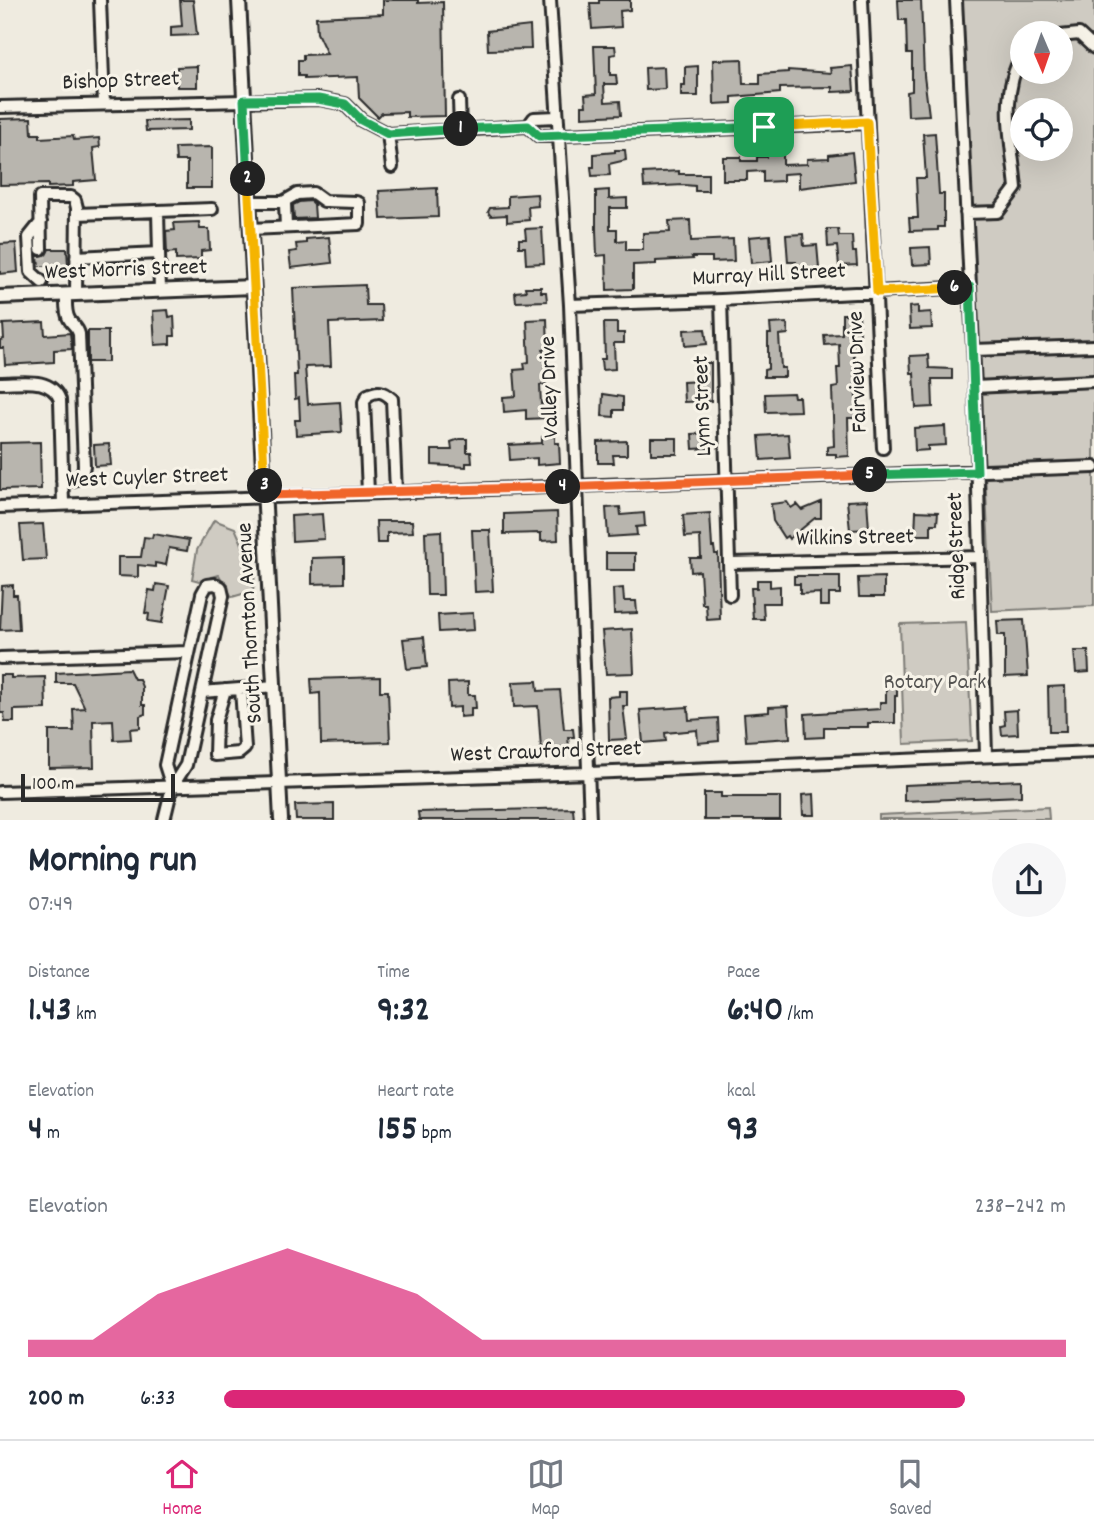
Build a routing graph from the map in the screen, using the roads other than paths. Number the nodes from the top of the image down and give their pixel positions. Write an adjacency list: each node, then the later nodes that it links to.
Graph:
1 (100, 0): 11 (street)
2 (239, 0): 9 (main road, South Thornton Avenue)
3 (550, 0): 13 (street, Valley Drive)
4 (862, 0): 14 (street, Fairview Drive)
5 (956, 0): 25 (street, Ridge Street)
6 (1073, 35): 7 (street)
7 (1094, 48)
8 (1011, 84): 25 (street)
9 (244, 100): 11 (street, Bishop Street); 17 (street, Bishop Street); 20 (main road, South Thornton Avenue)
10 (459, 100): 16 (street)
11 (104, 104): 12 (street, Bishop Street)
12 (0, 107)
13 (557, 117): 15 (street); 18 (street, Valley Drive)
14 (867, 122): 18 (street); 37 (street, Fairview Drive)
15 (528, 126): 16 (street); 18 (street)
16 (460, 129): 17 (street)
17 (388, 134): 19 (street)
18 (557, 135): 41 (street, Valley Drive)
19 (392, 167)
20 (249, 202): 21 (street); 28 (main road, South Thornton Avenue)
21 (283, 202): 27 (street); 27 (street)
22 (212, 209): 23 (street)
23 (158, 212): 24 (street); 30 (street)
24 (77, 214): 26 (street); 31 (street)
25 (966, 214): 34 (street, Ridge Street)
26 (41, 222): 29 (street); 35 (street)
27 (286, 227): 28 (street)
28 (251, 229): 33 (main road, South Thornton Avenue)
29 (41, 249)
30 (159, 253): 31 (street); 36 (street)
31 (76, 257): 38 (street)
32 (42, 266): 35 (street)
33 (253, 287): 36 (main road, West Morris Street); 55 (main road, South Thornton Avenue)
34 (970, 287): 37 (street, Murray Hill Street); 43 (street, Ridge Street)
35 (42, 289): 38 (main road, West Morris Street); 39 (main road, West Morris Street)
36 (160, 291): 38 (main road, West Morris Street)
37 (877, 292): 40 (street, Murray Hill Street); 47 (street, Fairview Drive)
38 (71, 294): 50 (street)
39 (0, 297)
40 (721, 300): 41 (street, Murray Hill Street); 51 (street, Lynn Street)
41 (569, 305): 52 (street, Valley Drive)
42 (1094, 346): 43 (street)
43 (973, 351): 46 (street, Ridge Street)
44 (1094, 381): 46 (street)
45 (0, 383): 50 (street)
46 (975, 387): 49 (street, Ridge Street)
47 (883, 448)
48 (1094, 467): 49 (street, West Cuyler Street)
49 (977, 472): 51 (street, West Cuyler Street); 58 (street, Ridge Street)
50 (62, 481): 56 (street)
51 (727, 481): 52 (street, West Cuyler Street); 59 (street, Lynn Street)
52 (575, 486): 54 (street, West Cuyler Street); 69 (street, Valley Drive)
53 (368, 492): 54 (street, West Cuyler Street); 54 (street); 55 (street, West Cuyler Street)
54 (396, 492)
55 (266, 495): 56 (street, West Cuyler Street); 63 (main road, South Thornton Avenue)
56 (63, 504): 57 (street, West Cuyler Street)
57 (0, 506)
58 (980, 557): 59 (street, Wilkins Street); 68 (street, Ridge Street)
59 (731, 562): 60 (street, Lynn Street)
60 (730, 595)
61 (188, 652): 62 (street); 66 (street); 71 (street)
62 (0, 658)
63 (275, 686): 64 (street); 70 (main road, South Thornton Avenue)
64 (241, 689): 65 (street); 65 (street)
65 (225, 690): 66 (street)
66 (202, 692): 71 (street)
67 (1094, 752): 68 (street, West Crawford Street)
68 (986, 755): 69 (street, West Crawford Street)
69 (589, 773): 70 (street, West Crawford Street); 75 (street, Valley Drive)
70 (279, 783): 71 (street, West Crawford Street); 74 (main road, South Thornton Avenue)
71 (172, 787): 72 (street, West Crawford Street); 73 (street)
72 (0, 792)
73 (164, 820)
74 (281, 820)
75 (590, 820)

